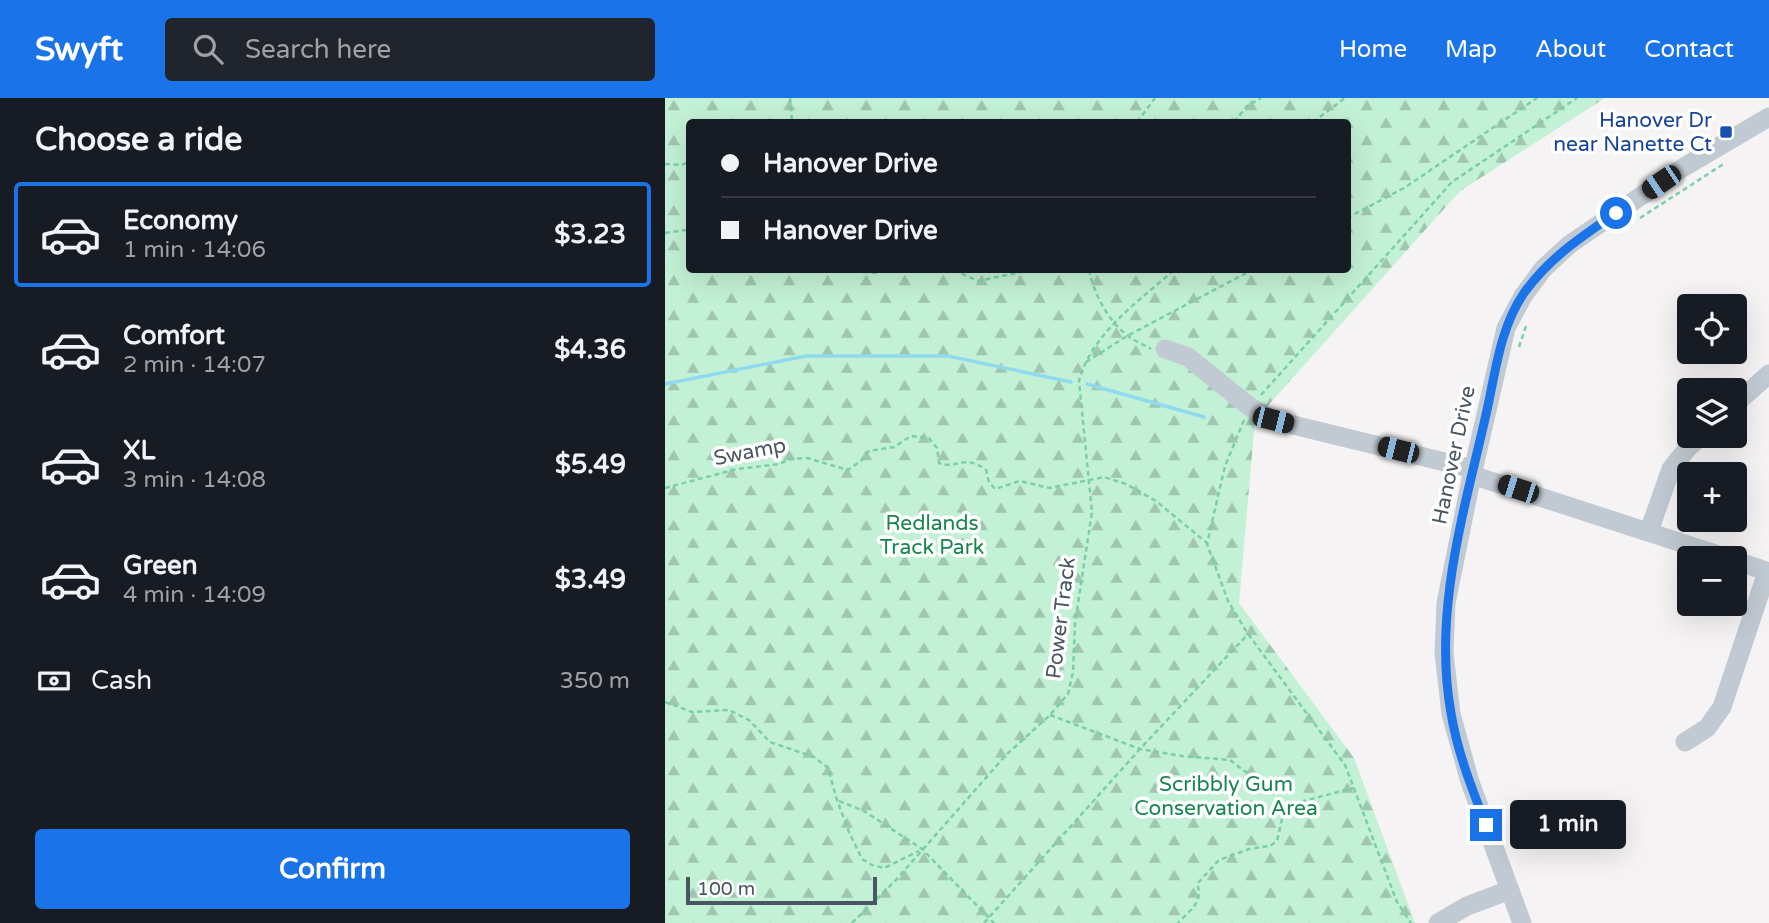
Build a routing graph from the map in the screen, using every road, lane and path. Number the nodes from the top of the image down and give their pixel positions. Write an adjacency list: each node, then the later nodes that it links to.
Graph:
1 (790, 98): 8 (path)
2 (1155, 98): 9 (path)
3 (1261, 98): 10 (path)
4 (1345, 98): 11 (path)
5 (1537, 98): 15 (path)
6 (1577, 98): 32 (path)
7 (1769, 117): 34 (street, Hanover Drive)
8 (792, 119)
9 (1139, 119)
10 (1236, 119)
11 (1317, 119)
12 (1735, 156): 16 (path)
13 (686, 163): 14 (path)
14 (665, 164)
15 (1351, 216)
16 (1635, 221)
17 (686, 232): 18 (path)
18 (665, 233)
19 (961, 273): 20 (path)
20 (1017, 273)
21 (1090, 273): 25 (path)
22 (1171, 273): 25 (path)
23 (1246, 273): 26 (path)
24 (1530, 318): 28 (path)
25 (1115, 323): 26 (path); 29 (path)
26 (1127, 336): 27 (path); 29 (path)
27 (1165, 348): 32 (street)
28 (1518, 348)
29 (1083, 363): 35 (path, Power Track)
30 (1769, 374): 31 (street)
31 (1747, 393)
32 (1250, 407): 34 (street); 38 (path)
33 (1688, 448): 37 (street)
34 (1473, 472): 37 (street); 51 (street, Hanover Drive)
35 (1087, 479): 36 (path, Swamp); 38 (path); 44 (path, Power Track)
36 (665, 488)
37 (1649, 531): 39 (street)
38 (1207, 544): 42 (path)
39 (1693, 546)
40 (1747, 565): 41 (street)
41 (1768, 572): 45 (street)
42 (1248, 634): 46 (path); 47 (path)
43 (665, 702): 48 (path)
44 (1050, 715): 46 (path); 50 (path, Power Track)
45 (1685, 742)
46 (1140, 749): 49 (path); 52 (path)
47 (1354, 788): 49 (path); 57 (path)
48 (837, 800): 50 (path); 50 (path)
49 (1285, 806): 56 (path)
50 (922, 849): 52 (path); 53 (path, Power Track)
51 (1510, 890): 58 (street); 59 (street, Hanover Drive)
52 (989, 918): 54 (path); 55 (path)
53 (852, 923)
54 (983, 923)
55 (994, 923)
56 (1178, 923)
57 (1411, 923)
58 (1437, 923)
59 (1522, 923)

